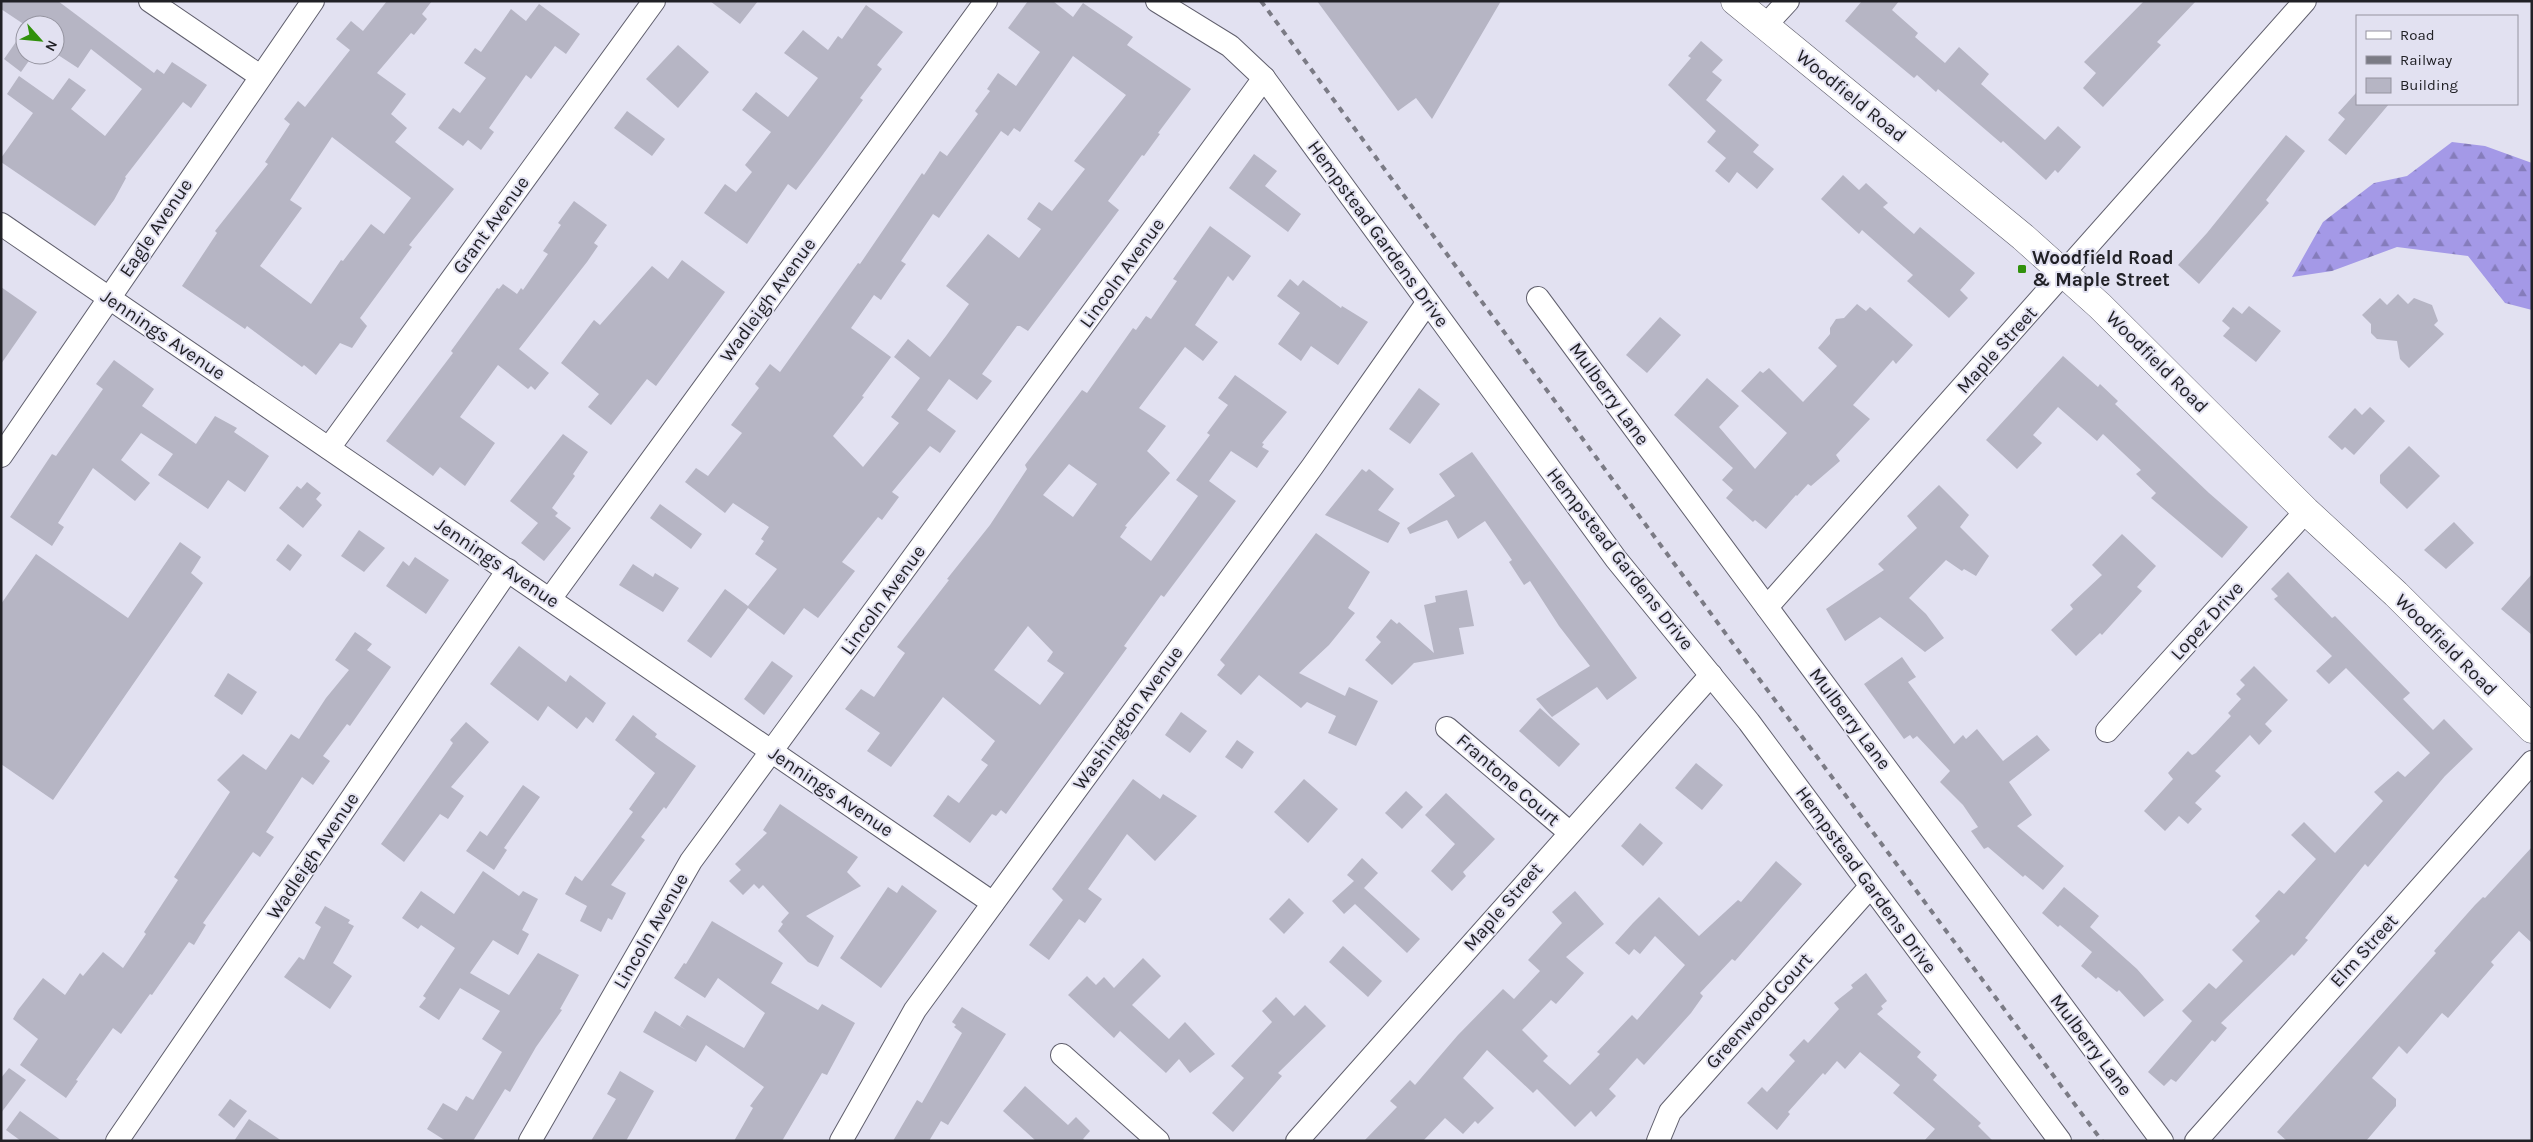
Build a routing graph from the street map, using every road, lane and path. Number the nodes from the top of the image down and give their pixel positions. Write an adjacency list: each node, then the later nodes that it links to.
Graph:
1 (150, 1): 10 (street)
2 (313, 1): 10 (street, Eagle Avenue)
3 (654, 1): 17 (street, Grant Avenue)
4 (986, 1): 21 (street, Wadleigh Avenue)
5 (1157, 1): 11 (street, Hempstead Gardens Drive)
6 (1735, 1): 9 (main road, Woodfield Road)
7 (1788, 1): 9 (street)
8 (2305, 1): 13 (street, Maple Street)
9 (1766, 26): 13 (main road, Woodfield Road)
10 (260, 76): 14 (street, Eagle Avenue)
11 (1264, 78): 16 (street, Hempstead Gardens Drive); 27 (street, Lincoln Avenue)
12 (1, 224): 14 (street, Jennings Avenue)
13 (2064, 274): 19 (main road, Woodfield Road); 22 (street, Maple Street)
14 (109, 297): 17 (street, Jennings Avenue); 18 (street, Eagle Avenue)
15 (1538, 298): 22 (street, Mulberry Lane)
16 (1427, 302): 23 (street, Hempstead Gardens Drive); 31 (street, Washington Avenue)
17 (329, 448): 20 (street, Jennings Avenue)
18 (1, 456)
19 (2306, 511): 25 (main road, Woodfield Road); 26 (street, Lopez Drive)
20 (508, 570): 21 (street, Jennings Avenue); 33 (street, Wadleigh Avenue)
21 (550, 599): 27 (street, Jennings Avenue)
22 (1767, 607): 40 (street, Mulberry Lane)
23 (1710, 675): 29 (street, Maple Street); 30 (street, Hempstead Gardens Drive)
24 (1447, 728): 29 (street, Frantone Court)
25 (2532, 729)
26 (2107, 731)
27 (772, 752): 31 (street, Jennings Avenue); 34 (street, Lincoln Avenue)
28 (2532, 762): 41 (street, Elm Street)
29 (1569, 832): 37 (street, Maple Street)
30 (1870, 887): 38 (street, Greenwood Court); 39 (street, Hempstead Gardens Drive)
31 (993, 903): 35 (street, Washington Avenue)
32 (1062, 1055): 36 (street)
33 (117, 1141)
34 (530, 1141)
35 (841, 1141)
36 (1158, 1141)
37 (1297, 1141)
38 (1658, 1141)
39 (2060, 1141)
40 (2162, 1141)
41 (2196, 1141)

